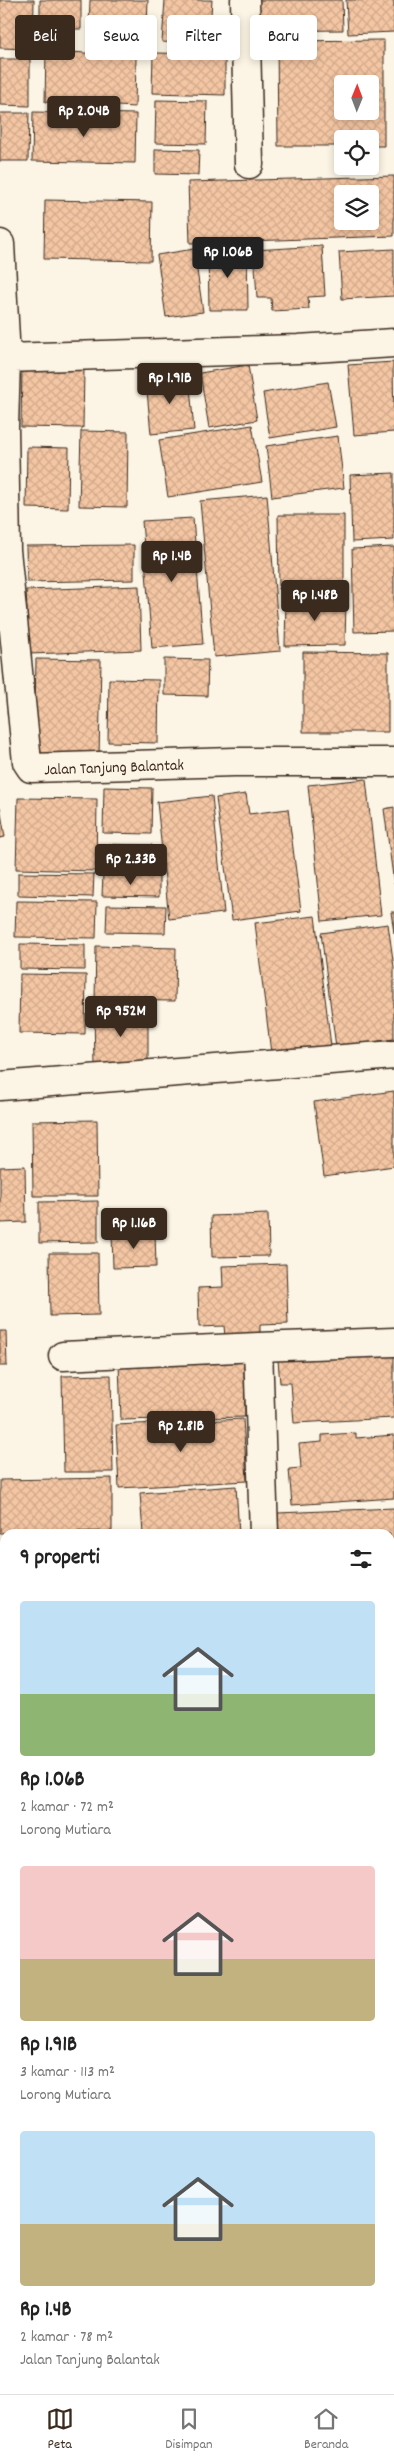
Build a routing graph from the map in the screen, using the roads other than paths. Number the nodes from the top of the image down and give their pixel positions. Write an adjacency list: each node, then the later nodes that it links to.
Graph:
1 (245, 0): 2 (street)
2 (249, 164)
3 (0, 247): 5 (street, Jalan Tanjung Balantak)
4 (394, 343): 5 (street)
5 (6, 358): 6 (street, Jalan Tanjung Balantak)
6 (394, 762)
7 (394, 1055): 8 (street)
8 (0, 1086)
9 (394, 1342): 10 (street)
10 (258, 1347): 11 (street); 12 (street)
11 (63, 1356)
12 (264, 1529)

